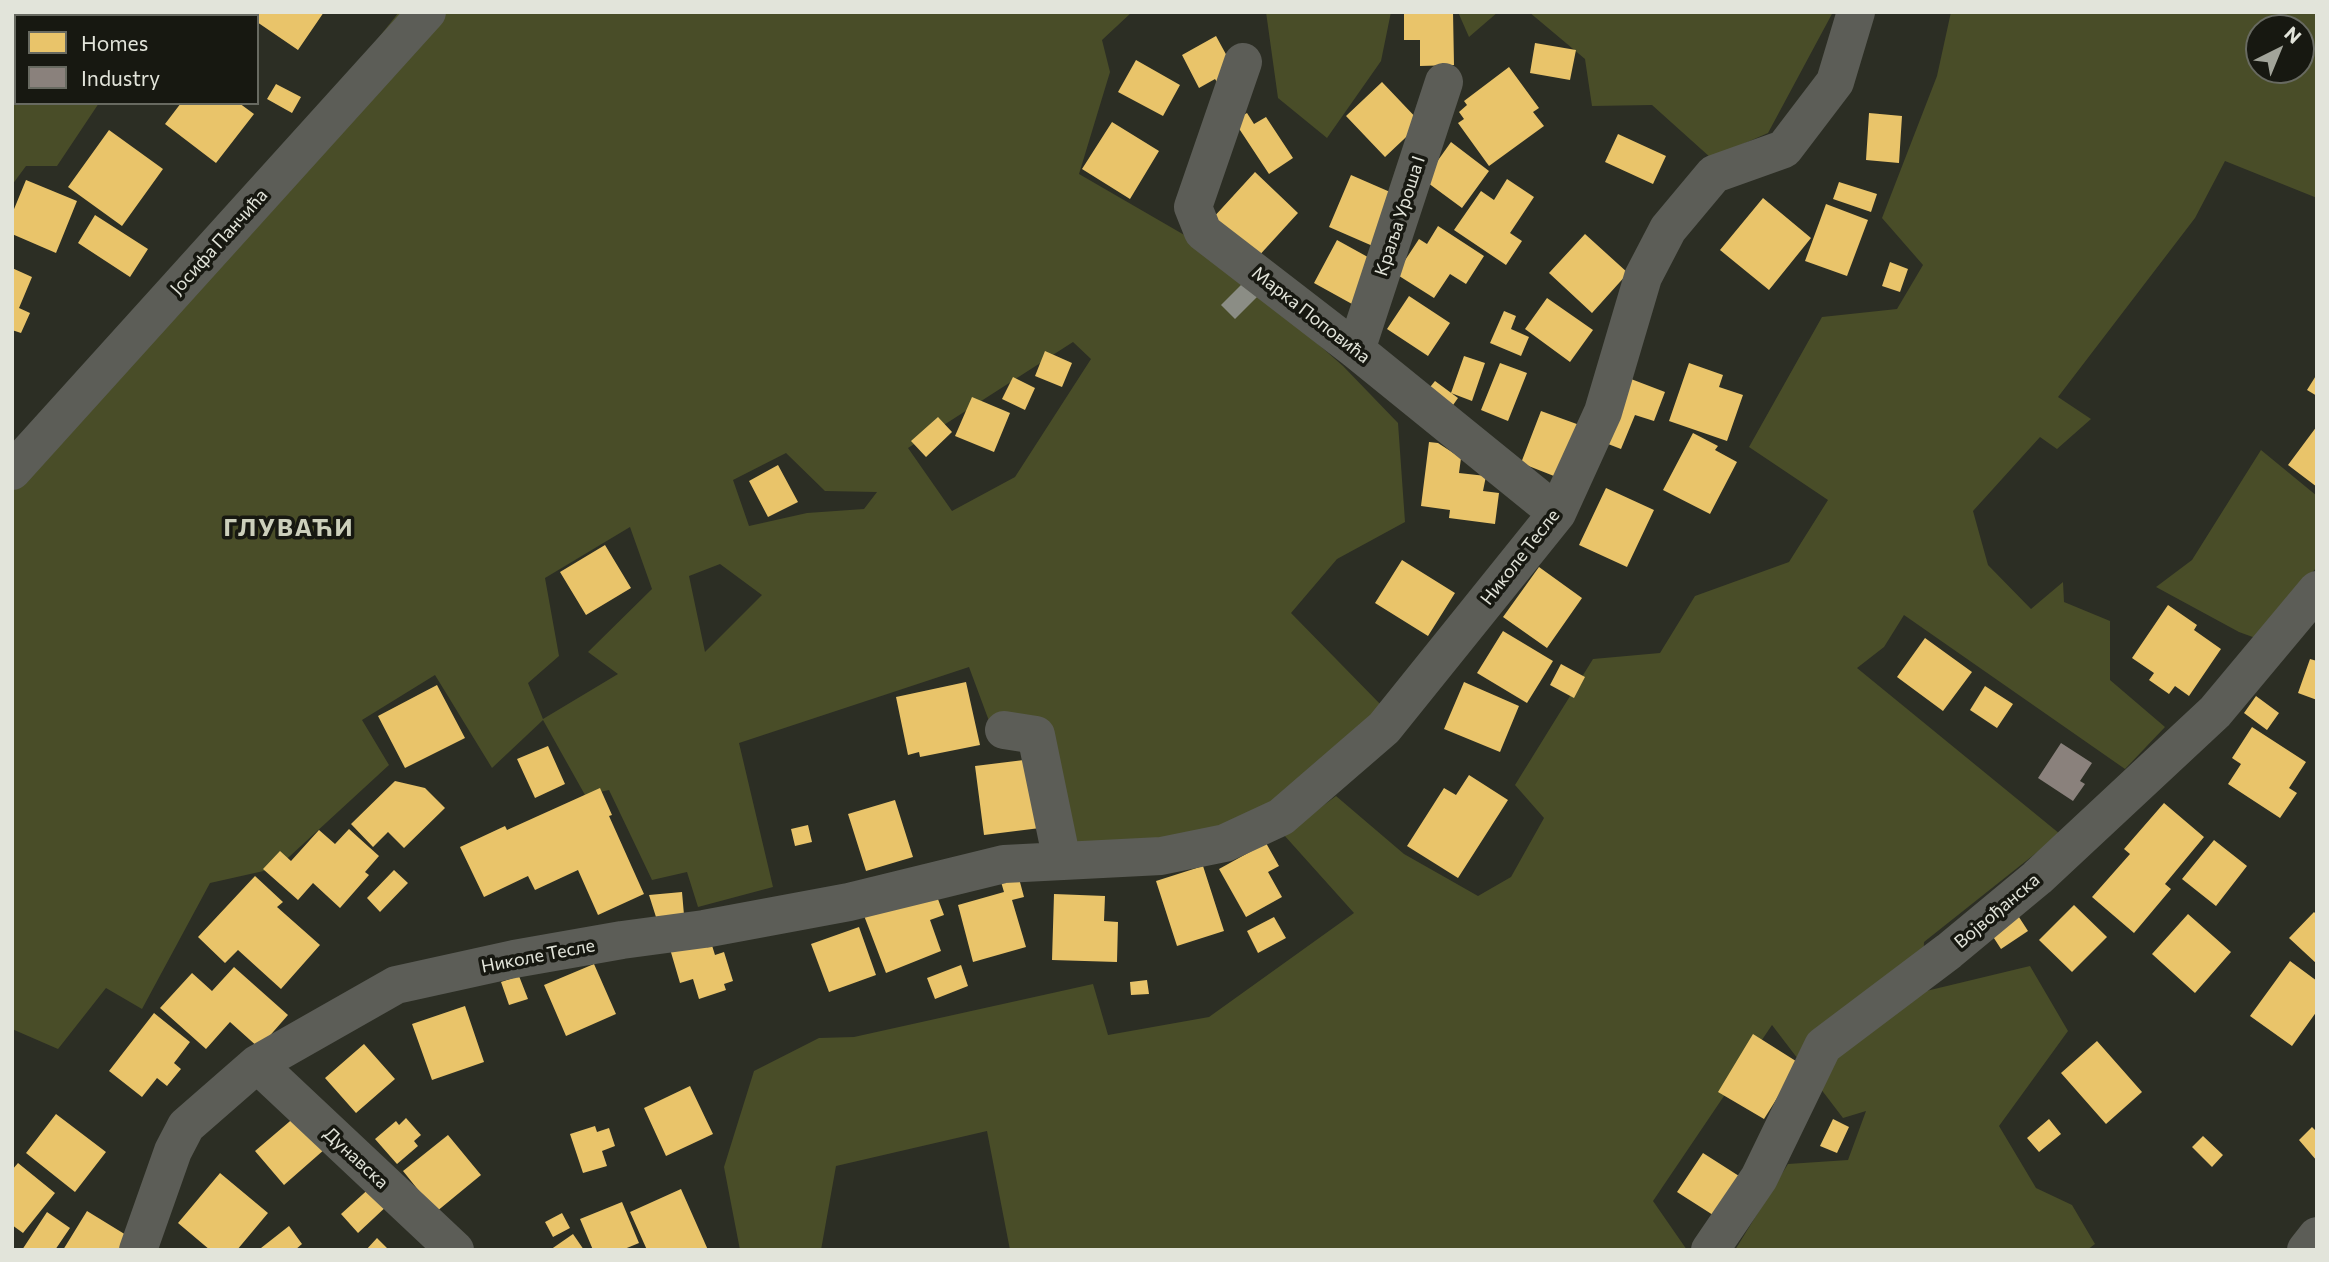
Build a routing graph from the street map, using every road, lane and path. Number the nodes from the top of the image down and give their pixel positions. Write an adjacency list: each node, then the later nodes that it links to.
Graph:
1 (427, 12): 6 (street, Јосифа Панчића)
2 (1856, 12): 7 (street, Николе Тесле)
3 (1243, 62): 5 (street, Марка Поповића)
4 (1444, 82): 5 (street, Краља Уроша I)
5 (1356, 350): 7 (street, Марка Поповића)
6 (12, 471)
7 (1557, 513): 10 (street, Николе Тесле)
8 (2317, 590): 15 (street, Војвођанска)
9 (1004, 730): 10 (street)
10 (1062, 861): 11 (street, Николе Тесле)
11 (257, 1064): 13 (street, Николе Тесле); 14 (street, Дунавска)
12 (2317, 1236): 16 (street)
13 (138, 1250)
14 (455, 1250)
15 (1710, 1250)
16 (2306, 1250)

